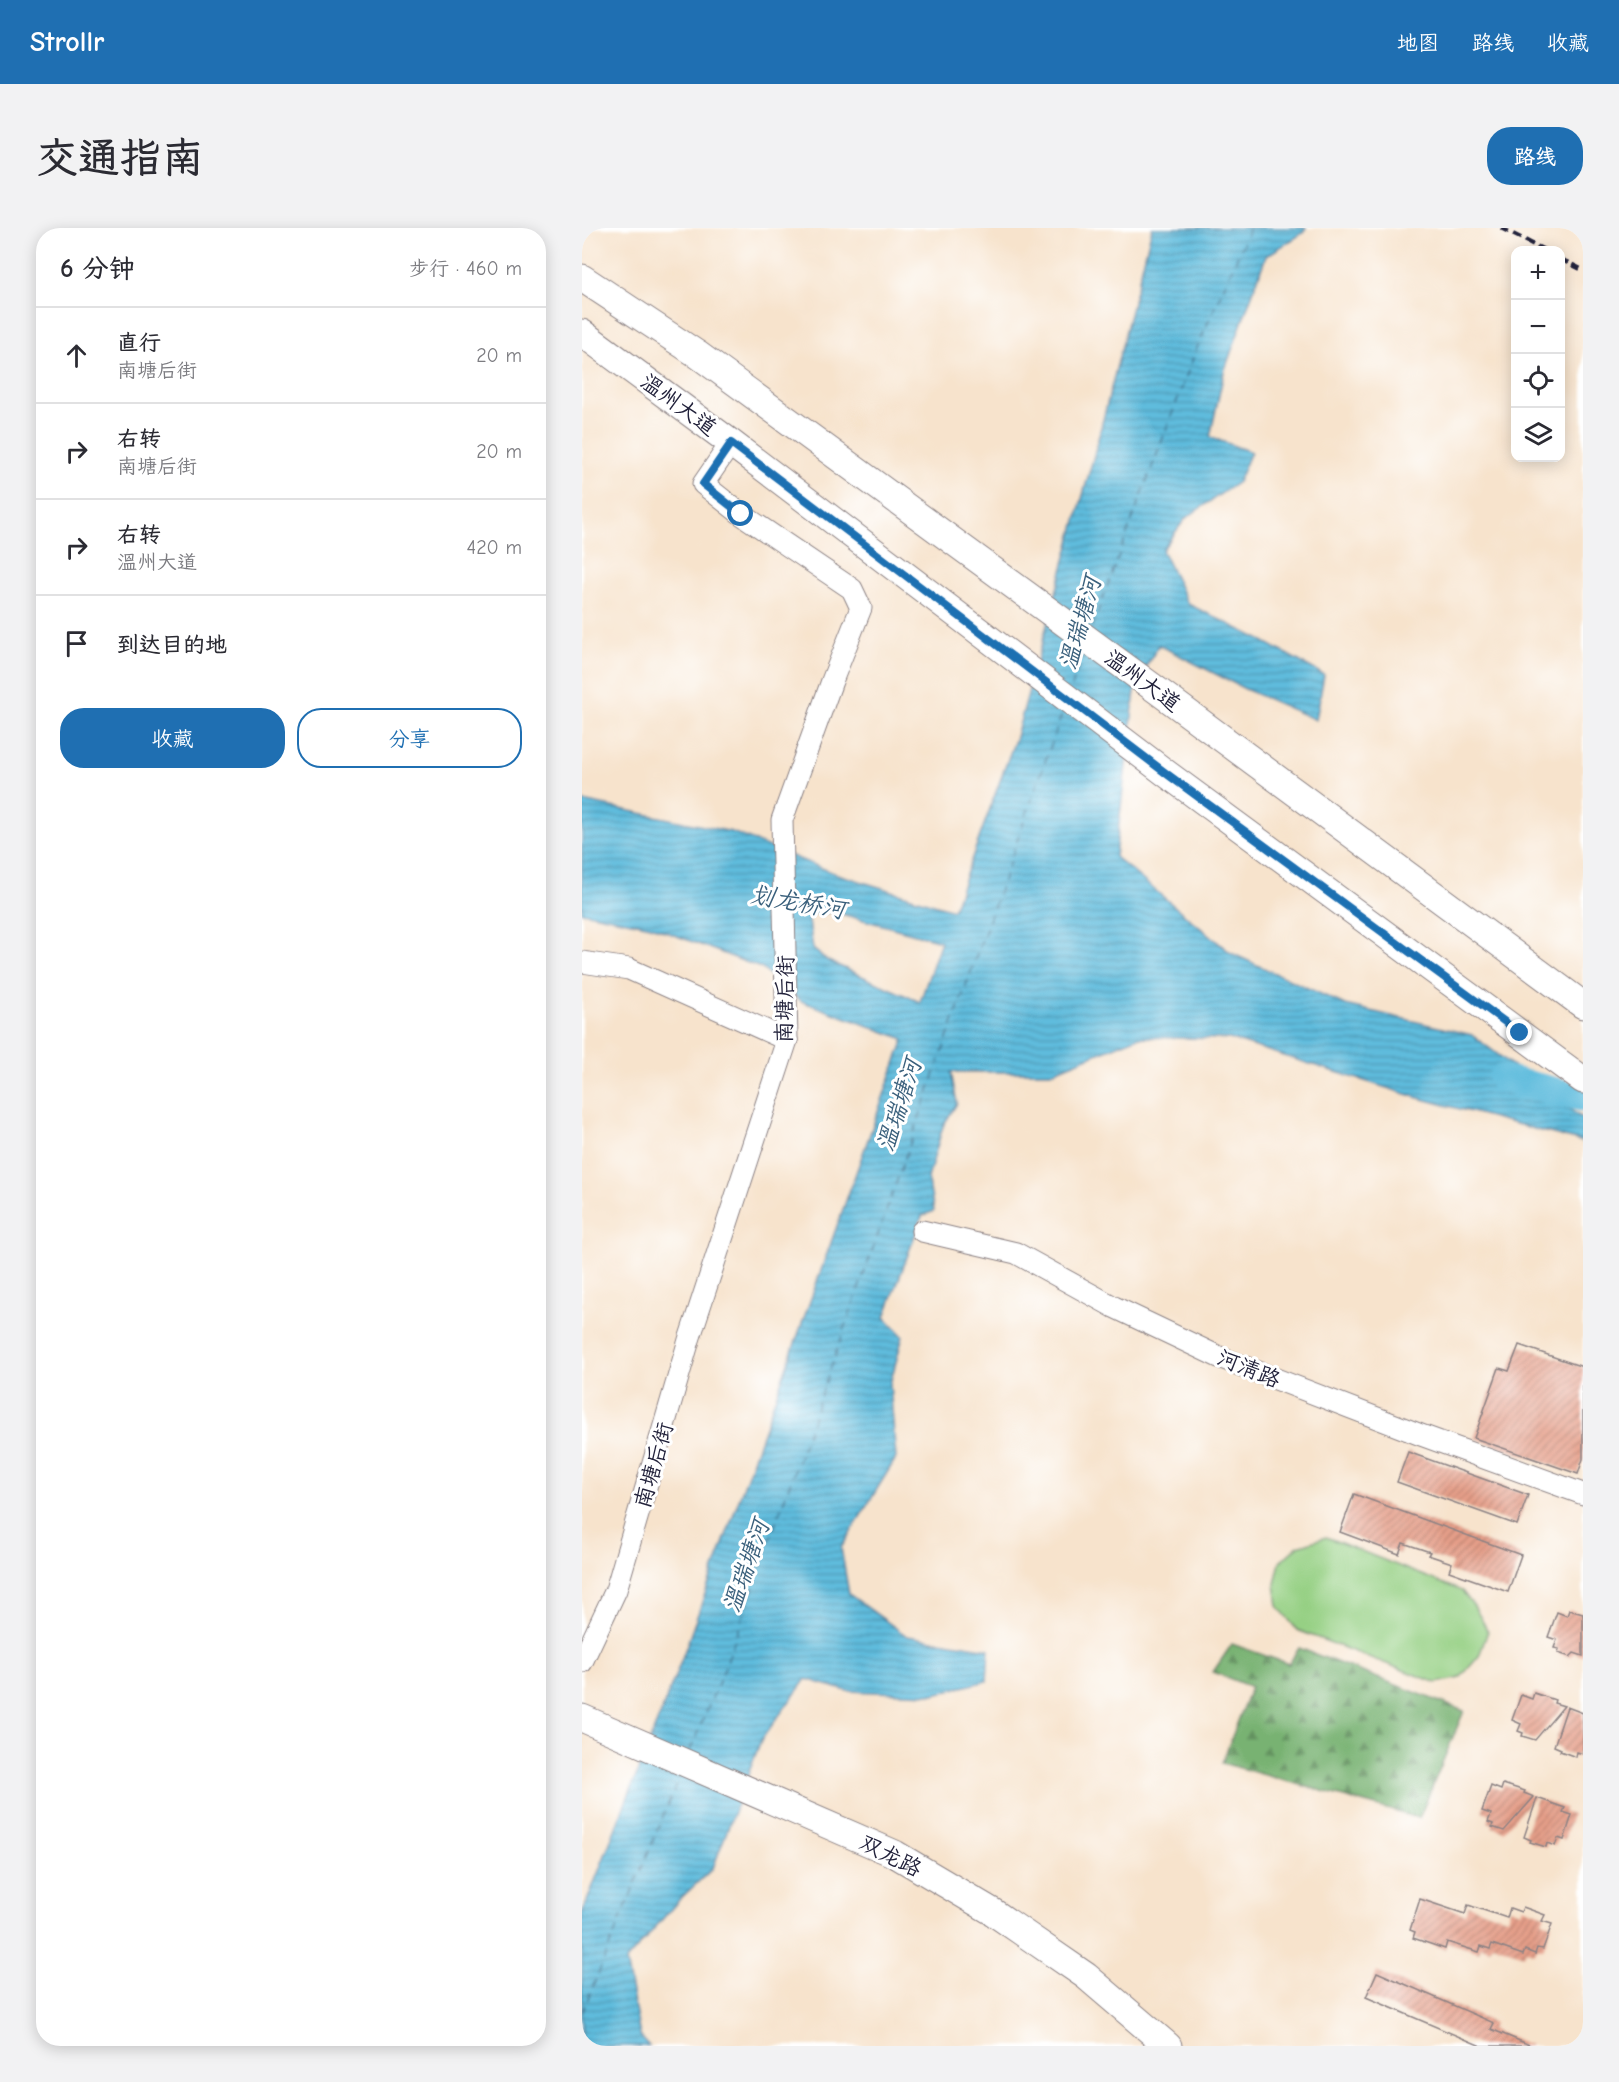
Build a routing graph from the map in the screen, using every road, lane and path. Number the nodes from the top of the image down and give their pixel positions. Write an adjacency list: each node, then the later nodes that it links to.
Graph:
1 (582, 278): 5 (main road, 温州大道)
2 (582, 333): 3 (main road, 温州大道)
3 (731, 443): 6 (street, 南塘后街); 7 (main road, 温州大道)
4 (582, 962): 6 (street)
5 (1583, 1005)
6 (787, 1040): 10 (street, 南塘后街)
7 (1583, 1080)
8 (922, 1231): 9 (street, 河清路)
9 (1583, 1494)
10 (582, 1662)
11 (582, 1718): 12 (main road, 双龙路)
12 (1168, 2046)

